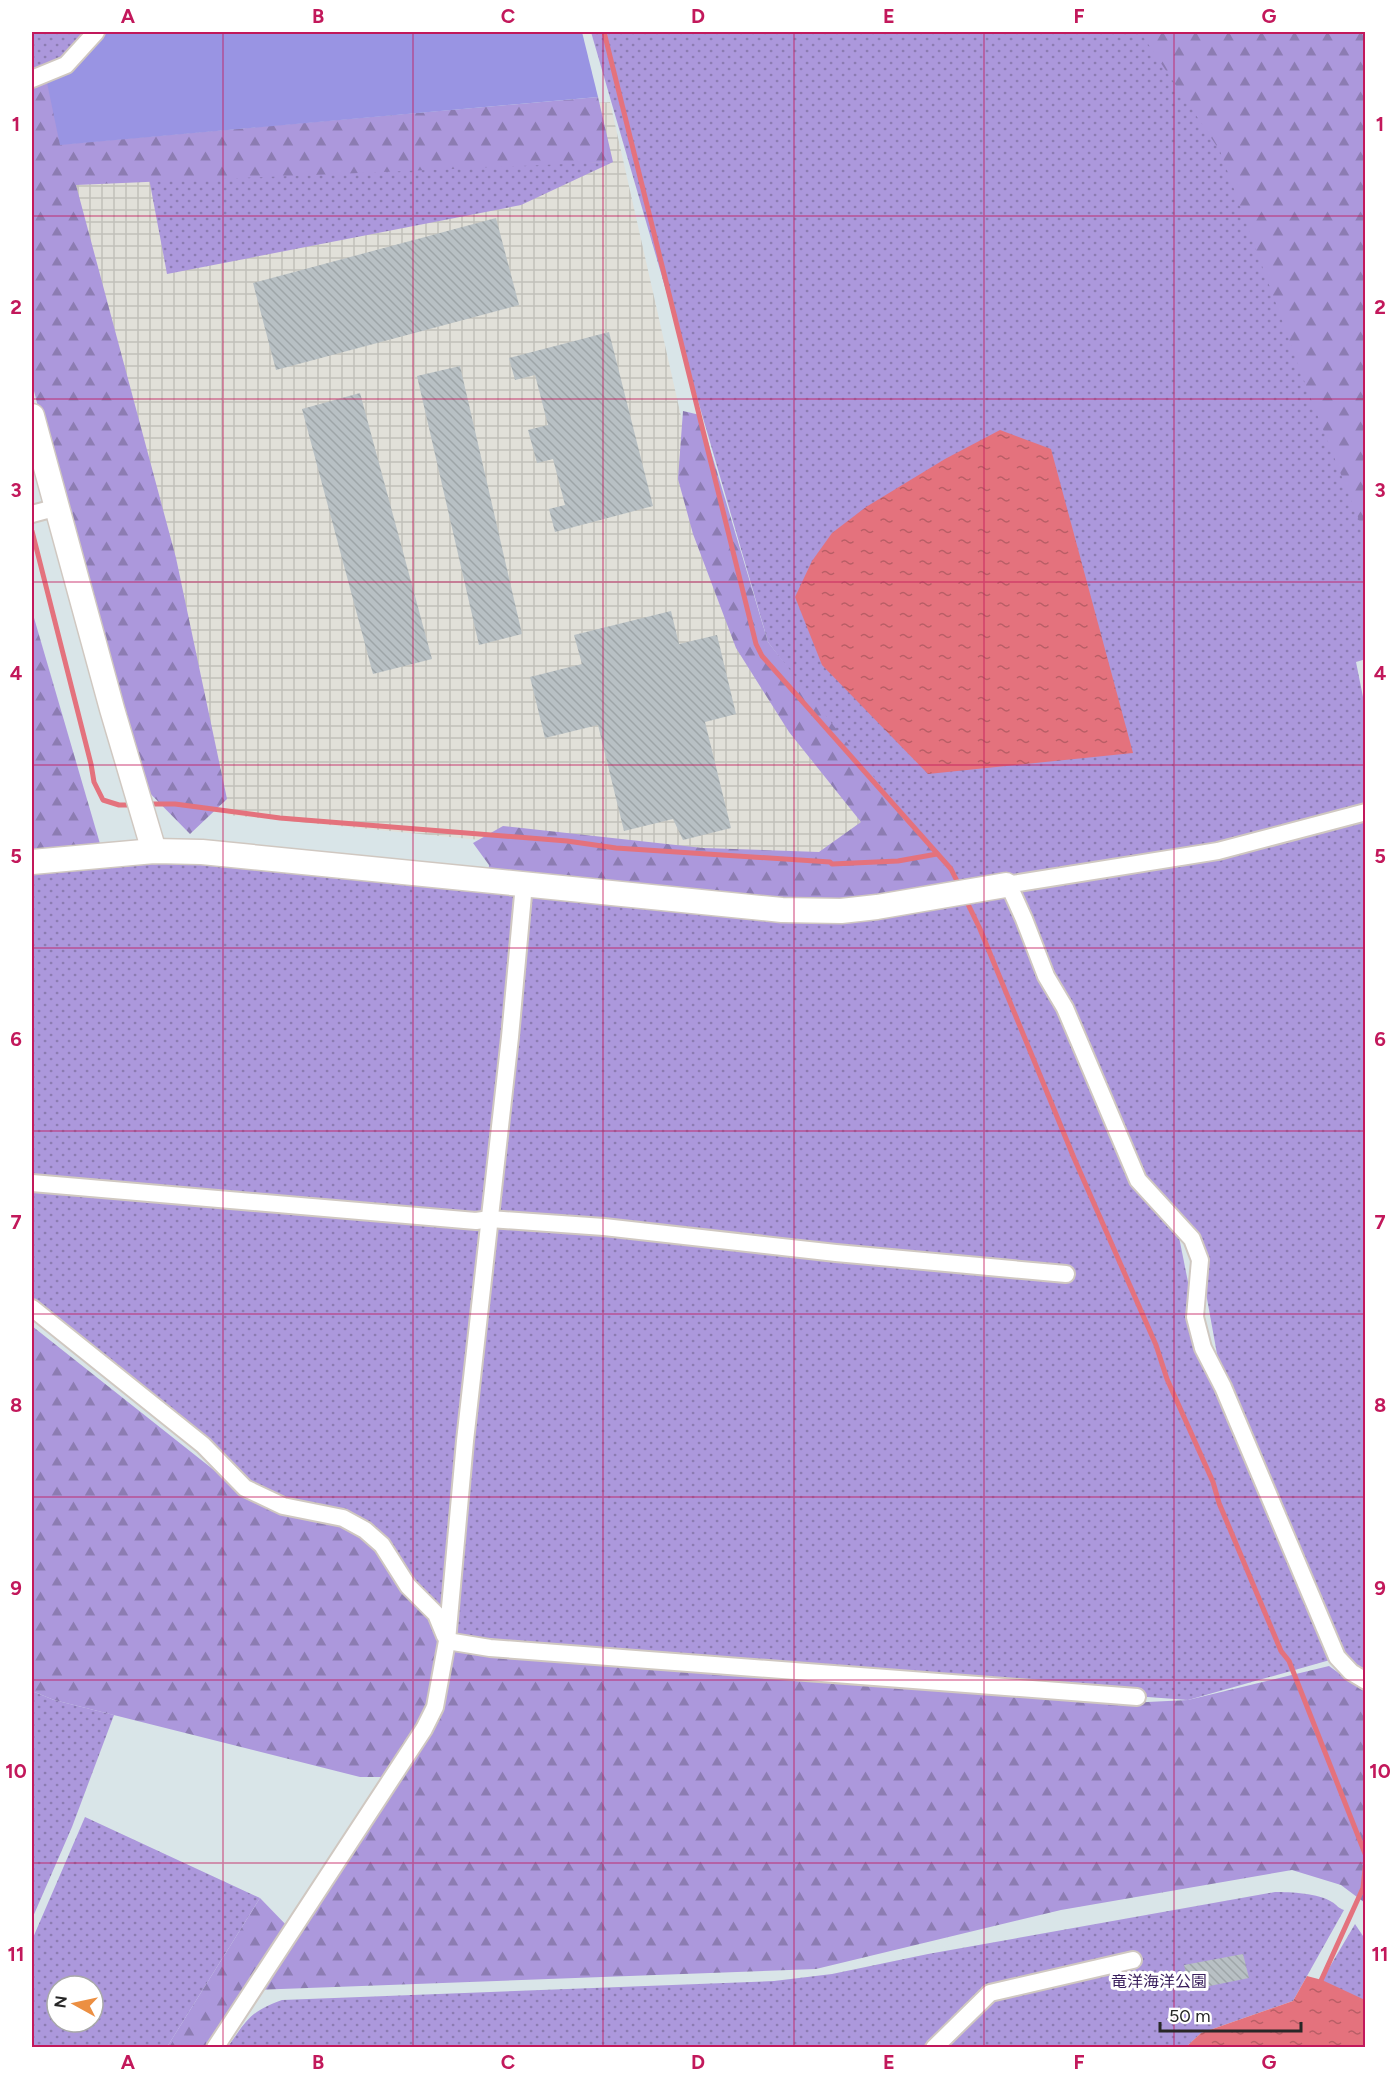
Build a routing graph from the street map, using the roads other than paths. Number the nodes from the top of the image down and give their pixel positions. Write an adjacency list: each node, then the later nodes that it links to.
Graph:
1 (96, 32): 2 (street)
2 (32, 79)
3 (32, 416): 4 (street)
4 (58, 507): 5 (street); 7 (street)
5 (32, 514)
6 (1365, 812): 10 (street)
7 (154, 851): 8 (street); 9 (street)
8 (32, 862)
9 (524, 884): 10 (street); 12 (street)
10 (1006, 885): 16 (street)
11 (32, 1183): 12 (street)
12 (490, 1219): 13 (street); 15 (street)
13 (1066, 1274)
14 (32, 1308): 15 (street)
15 (447, 1641): 17 (street); 19 (street)
16 (1365, 1681)
17 (1137, 1697)
18 (1133, 1960): 20 (street)
19 (215, 2048)
20 (934, 2048)

